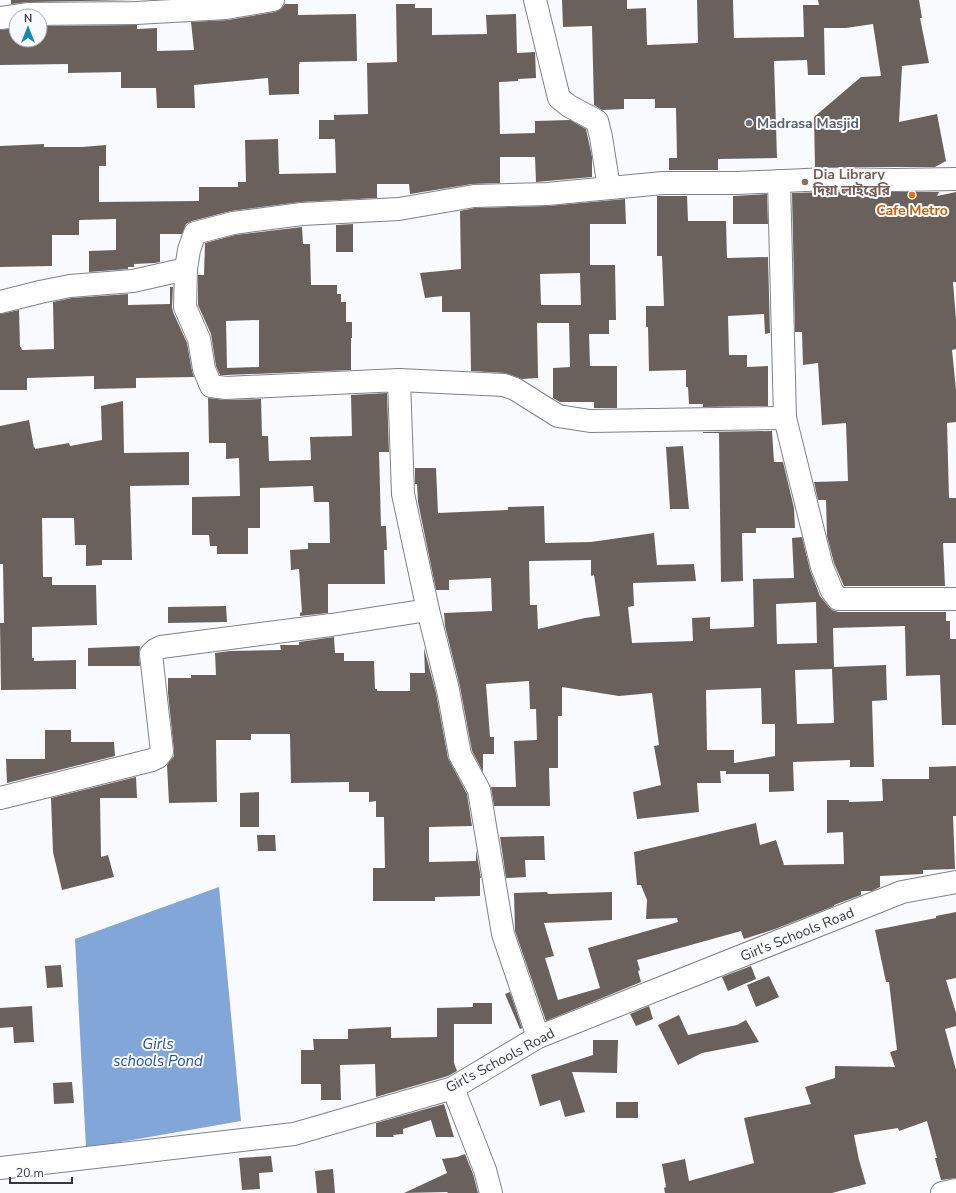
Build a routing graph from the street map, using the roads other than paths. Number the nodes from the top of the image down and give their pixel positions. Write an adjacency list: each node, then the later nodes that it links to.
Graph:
1 (273, 0): 3 (street)
2 (535, 0): 6 (street)
3 (0, 18)
4 (956, 179): 5 (street)
5 (778, 181): 6 (street); 10 (street)
6 (609, 188): 7 (street)
7 (186, 269): 8 (street); 9 (street)
8 (0, 302)
9 (399, 380): 10 (street); 12 (street)
10 (785, 418): 11 (street)
11 (956, 599)
12 (428, 610): 13 (street); 15 (street)
13 (0, 798)
14 (956, 882): 15 (street, Girl's Schools Road)
15 (538, 1037): 16 (street, Girl's Schools Road)
16 (453, 1088): 17 (street, Girl's Schools Road); 19 (street)
17 (0, 1168)
18 (956, 1190): 20 (street)
19 (491, 1193)
20 (942, 1193)

